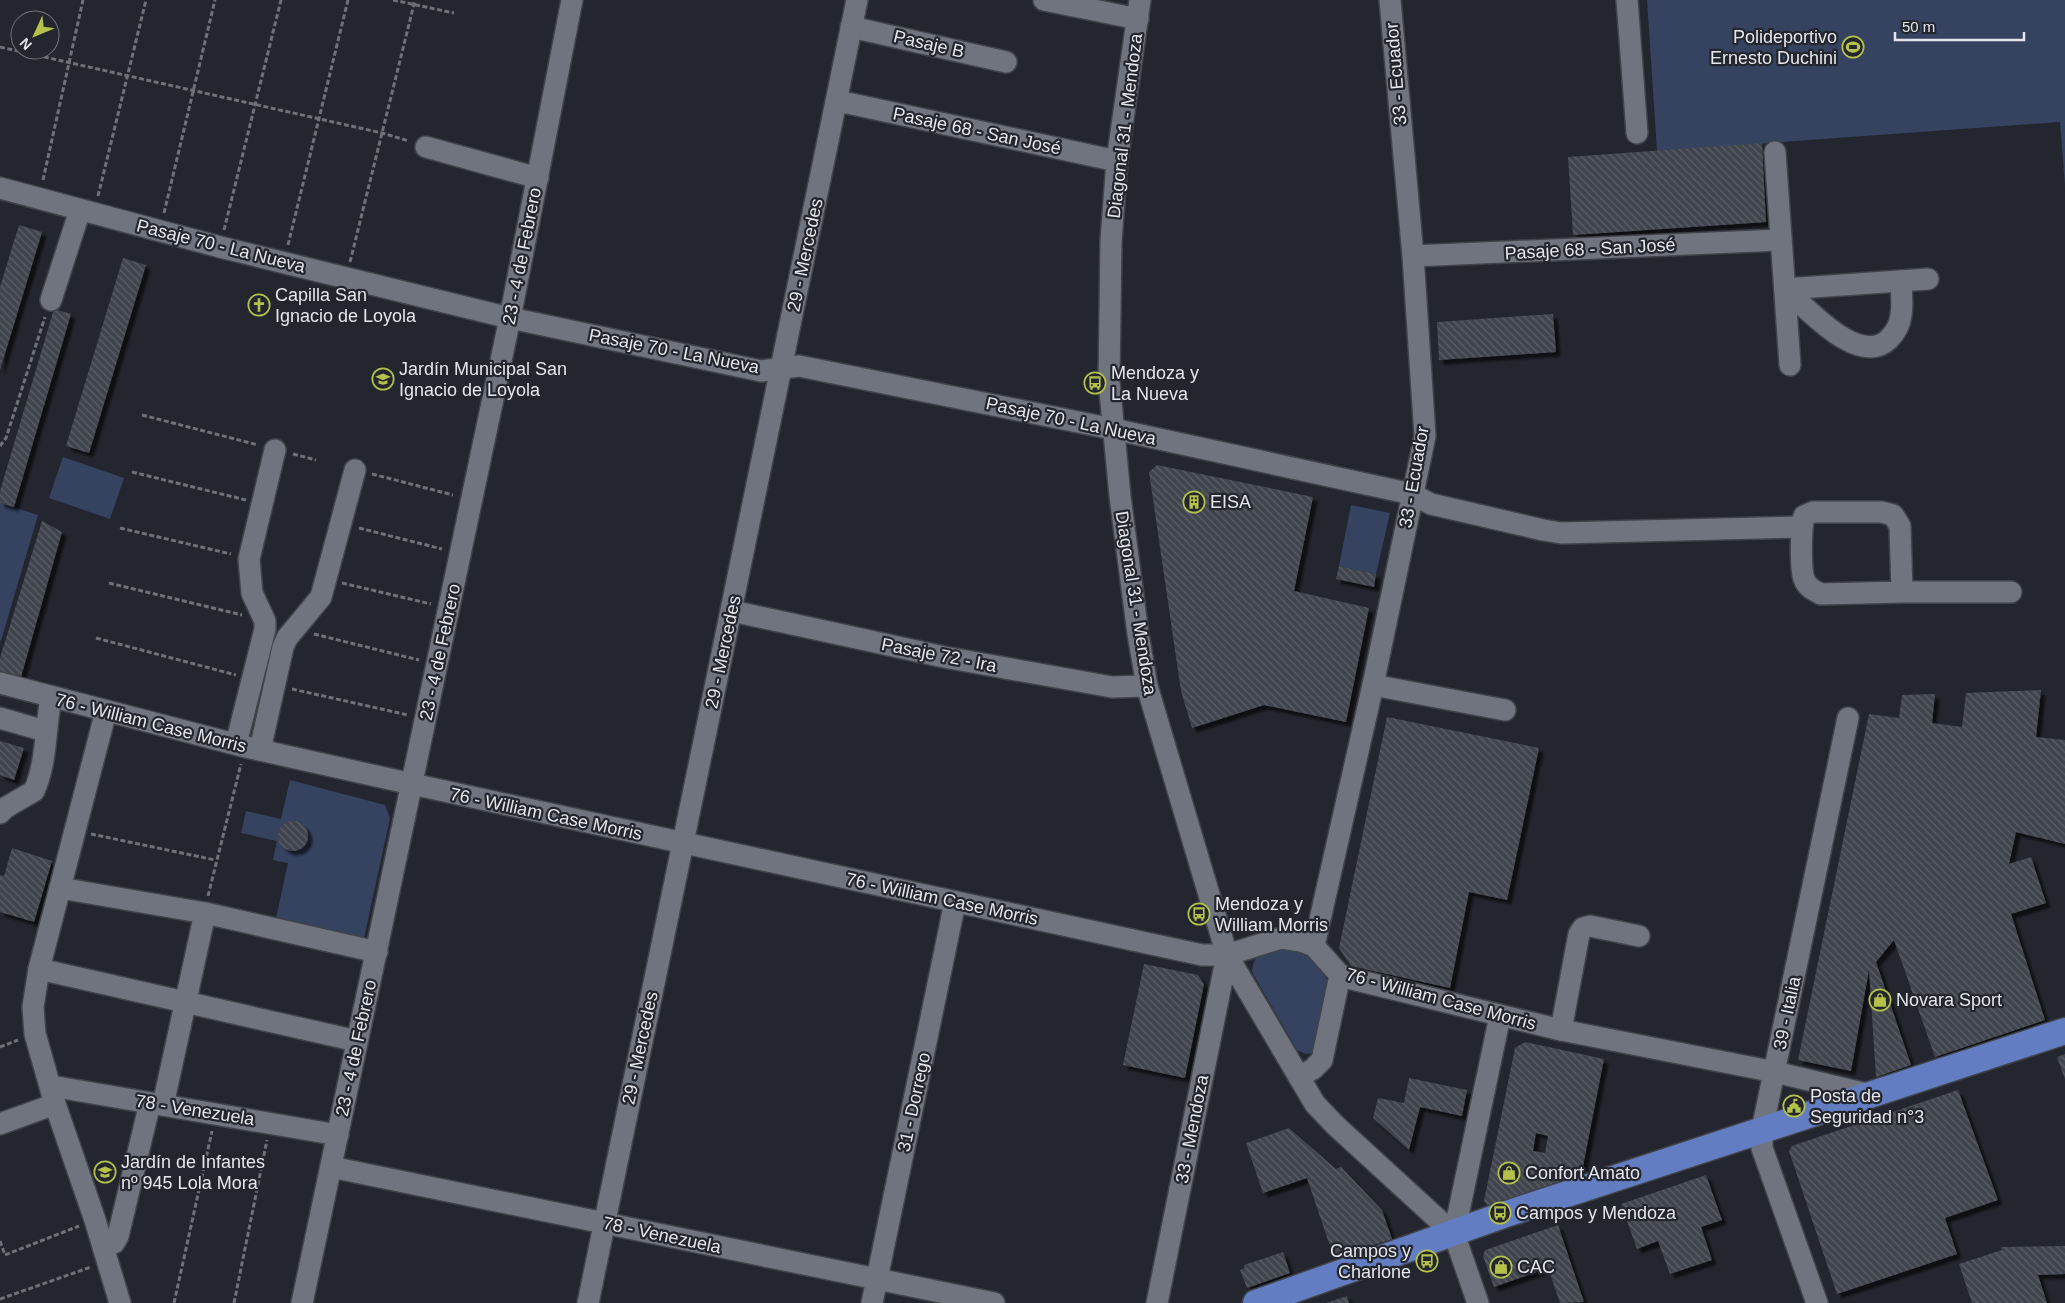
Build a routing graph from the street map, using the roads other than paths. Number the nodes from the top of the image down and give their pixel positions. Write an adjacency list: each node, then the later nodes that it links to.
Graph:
1 (572, 0): 14 (street, 23 - 4 de Febrero)
2 (857, 0): 7 (street, 29 - Mercedes)
3 (1044, 0): 6 (street)
4 (1390, 0): 18 (street, 33 - Ecuador)
5 (1627, 0): 10 (street)
6 (1139, 10): 13 (street, Diagonal 31 - Mendoza)
7 (851, 27): 8 (street, Pasaje B); 9 (street, 29 - Mercedes)
8 (1006, 62)
9 (838, 101): 13 (street, Pasaje 68 - San José); 25 (street, 29 - Mercedes)
10 (1637, 133)
11 (426, 147): 14 (street)
12 (1775, 152): 17 (street)
13 (1117, 161): 26 (street, Diagonal 31 - Mendoza)
14 (538, 178): 23 (street, 23 - 4 de Febrero)
15 (0, 188): 16 (street, Pasaje 70 - La Nueva)
16 (87, 212): 22 (street); 23 (street, Pasaje 70 - La Nueva)
17 (1775, 240): 18 (street, Pasaje 68 - San José); 21 (street)
18 (1413, 256): 29 (street, 33 - Ecuador)
19 (1928, 279): 20 (street)
20 (1901, 281): 21 (street); 21 (street)
21 (1785, 289): 24 (street)
22 (51, 300)
23 (510, 318): 25 (street, Pasaje 70 - La Nueva); 44 (street, 23 - 4 de Febrero)
24 (1790, 365)
25 (781, 368): 26 (street, Pasaje 70 - La Nueva); 33 (street, 29 - Mercedes)
26 (1113, 429): 29 (street, Pasaje 70 - La Nueva); 36 (street, Diagonal 31 - Mendoza)
27 (275, 450): 43 (street)
28 (355, 470): 43 (street)
29 (1412, 494): 30 (street, Pasaje 70 - La Nueva); 35 (street, 33 - Ecuador)
30 (1801, 527): 31 (street); 31 (street)
31 (1902, 592): 32 (street)
32 (2011, 592)
33 (732, 611): 36 (street, Pasaje 72 - Ira); 46 (street, 29 - Mercedes)
34 (0, 683): 37 (street, 76 - William Case Morris)
35 (1373, 685): 38 (street); 51 (street, 33 - Ecuador)
36 (1147, 686): 53 (street, Diagonal 31 - Mendoza)
37 (51, 698): 39 (street, 76 - William Case Morris); 42 (street)
38 (1505, 710)
39 (106, 711): 43 (street, 76 - William Case Morris); 47 (street)
40 (0, 718): 42 (street)
41 (1848, 718): 61 (street, 39 - Italia)
42 (45, 731): 45 (street)
43 (247, 747): 44 (street, 76 - William Case Morris)
44 (412, 784): 46 (street, 76 - William Case Morris); 52 (street, 23 - 4 de Febrero)
45 (0, 813)
46 (682, 844): 48 (street, 76 - William Case Morris); 70 (street, 29 - Mercedes)
47 (60, 888): 49 (street); 54 (street)
48 (955, 902): 53 (street, 76 - William Case Morris); 73 (street, 31 - Dorrego)
49 (205, 914): 52 (street); 56 (street)
50 (1639, 936): 58 (street)
51 (1314, 946): 53 (street, 76 - William Case Morris); 55 (street, 76 - William Case Morris)
52 (376, 952): 60 (street, 23 - 4 de Febrero)
53 (1227, 955): 62 (street, Diagonal 31 - Mendoza); 79 (street, 33 - Mendoza)
54 (39, 969): 56 (street); 63 (street)
55 (1340, 975): 57 (street, 76 - William Case Morris); 62 (street)
56 (184, 1003): 60 (street); 65 (street)
57 (1500, 1016): 58 (street, 76 - William Case Morris); 71 (street)
58 (1561, 1030): 61 (street, 76 - William Case Morris)
59 (2065, 1031): 64 (main road)
60 (357, 1042): 68 (street, 23 - 4 de Febrero)
61 (1775, 1072): 64 (street, 76 - William Case Morris); 67 (street, 39 - Italia)
62 (1298, 1077): 71 (street, Diagonal 31 - Mendoza)
63 (53, 1095): 65 (street, 78 - Venezuela); 66 (street); 72 (street)
64 (1871, 1095): 67 (main road)
65 (156, 1104): 68 (street, 78 - Venezuela); 72 (street)
66 (0, 1124)
67 (1762, 1130): 71 (main road); 82 (street, 39 - Italia)
68 (338, 1135): 69 (street, 23 - 4 de Febrero)
69 (331, 1167): 70 (street, 78 - Venezuela); 75 (street, 23 - 4 de Febrero)
70 (604, 1222): 73 (street, 78 - Venezuela); 76 (street, 29 - Mercedes)
71 (1454, 1234): 80 (main road); 81 (street)
72 (105, 1254): 74 (street)
73 (877, 1279): 77 (street, 31 - Dorrego); 78 (street, 78 - Venezuela)
74 (120, 1303)
75 (302, 1303)
76 (588, 1303)
77 (872, 1303)
78 (994, 1303)
79 (1157, 1303)
80 (1256, 1303)
81 (1478, 1303)
82 (1818, 1303)

